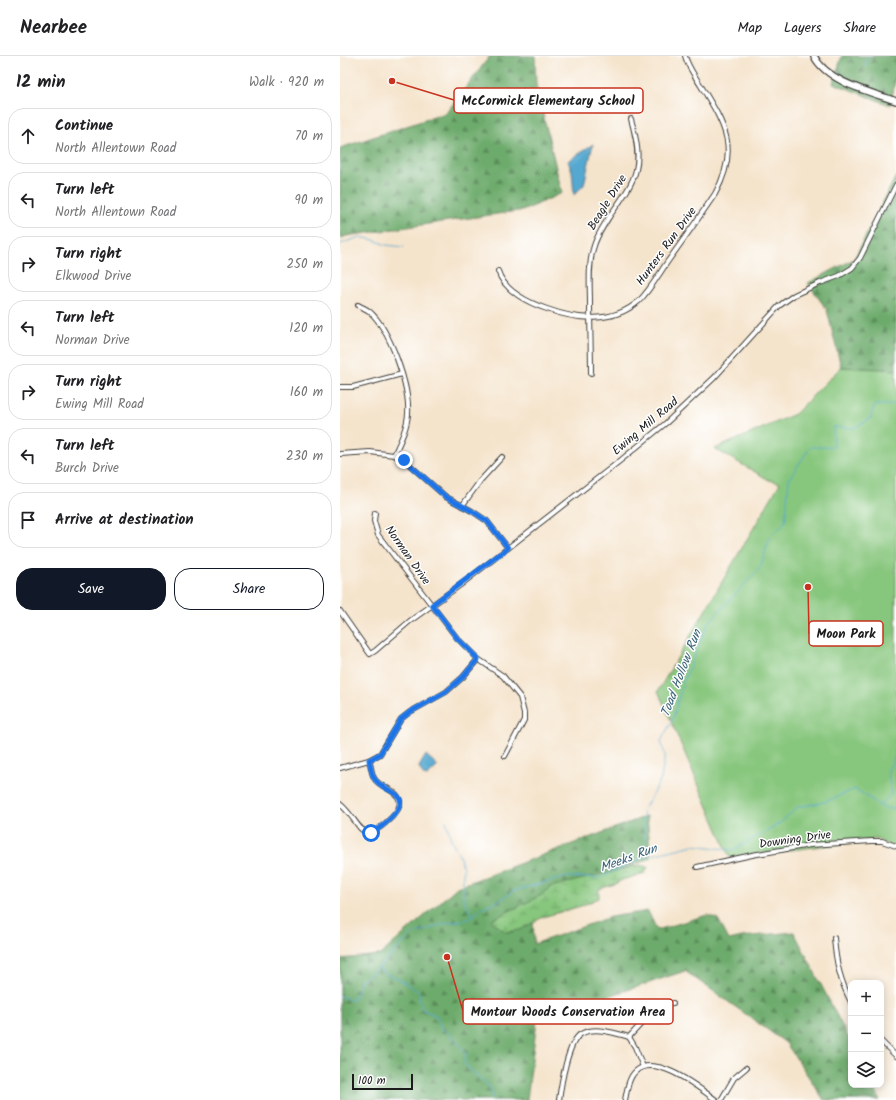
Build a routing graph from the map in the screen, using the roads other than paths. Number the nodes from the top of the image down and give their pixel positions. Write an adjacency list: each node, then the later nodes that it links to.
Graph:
1 (685, 56): 8 (street, Hunters Run Drive)
2 (814, 56): 3 (main road)
3 (896, 101)
4 (632, 119): 8 (street, Beagle Drive)
5 (896, 185): 17 (street, Ewing Mill Road)
6 (498, 271): 8 (street, Hunters Run Drive)
7 (358, 305): 10 (street)
8 (590, 319): 9 (street, Beagle Drive)
9 (591, 373)
10 (402, 374): 11 (street); 13 (street)
11 (340, 386)
12 (340, 454): 13 (street)
13 (394, 455): 15 (street)
14 (502, 457): 15 (street)
15 (462, 506): 17 (street)
16 (375, 513): 18 (street, Norman Drive)
17 (508, 548): 18 (street, Ewing Mill Road)
18 (432, 605): 19 (street, Ewing Mill Road); 20 (street, Norman Drive)
19 (340, 611)
20 (478, 659): 21 (street, Norman Drive); 22 (street)
21 (505, 756)
22 (369, 760): 23 (street); 24 (street)
23 (340, 768)
24 (340, 804)
25 (896, 846): 26 (street, Downing Drive)
26 (697, 867)
27 (834, 938): 28 (street)
28 (848, 996)
29 (673, 1003): 30 (street)
30 (629, 1037): 33 (street); 35 (street)
31 (884, 1044): 32 (street)
32 (896, 1056)
33 (643, 1067): 36 (street); 37 (street)
34 (746, 1068): 38 (street)
35 (559, 1100)
36 (625, 1100)
37 (716, 1100)
38 (721, 1100)

